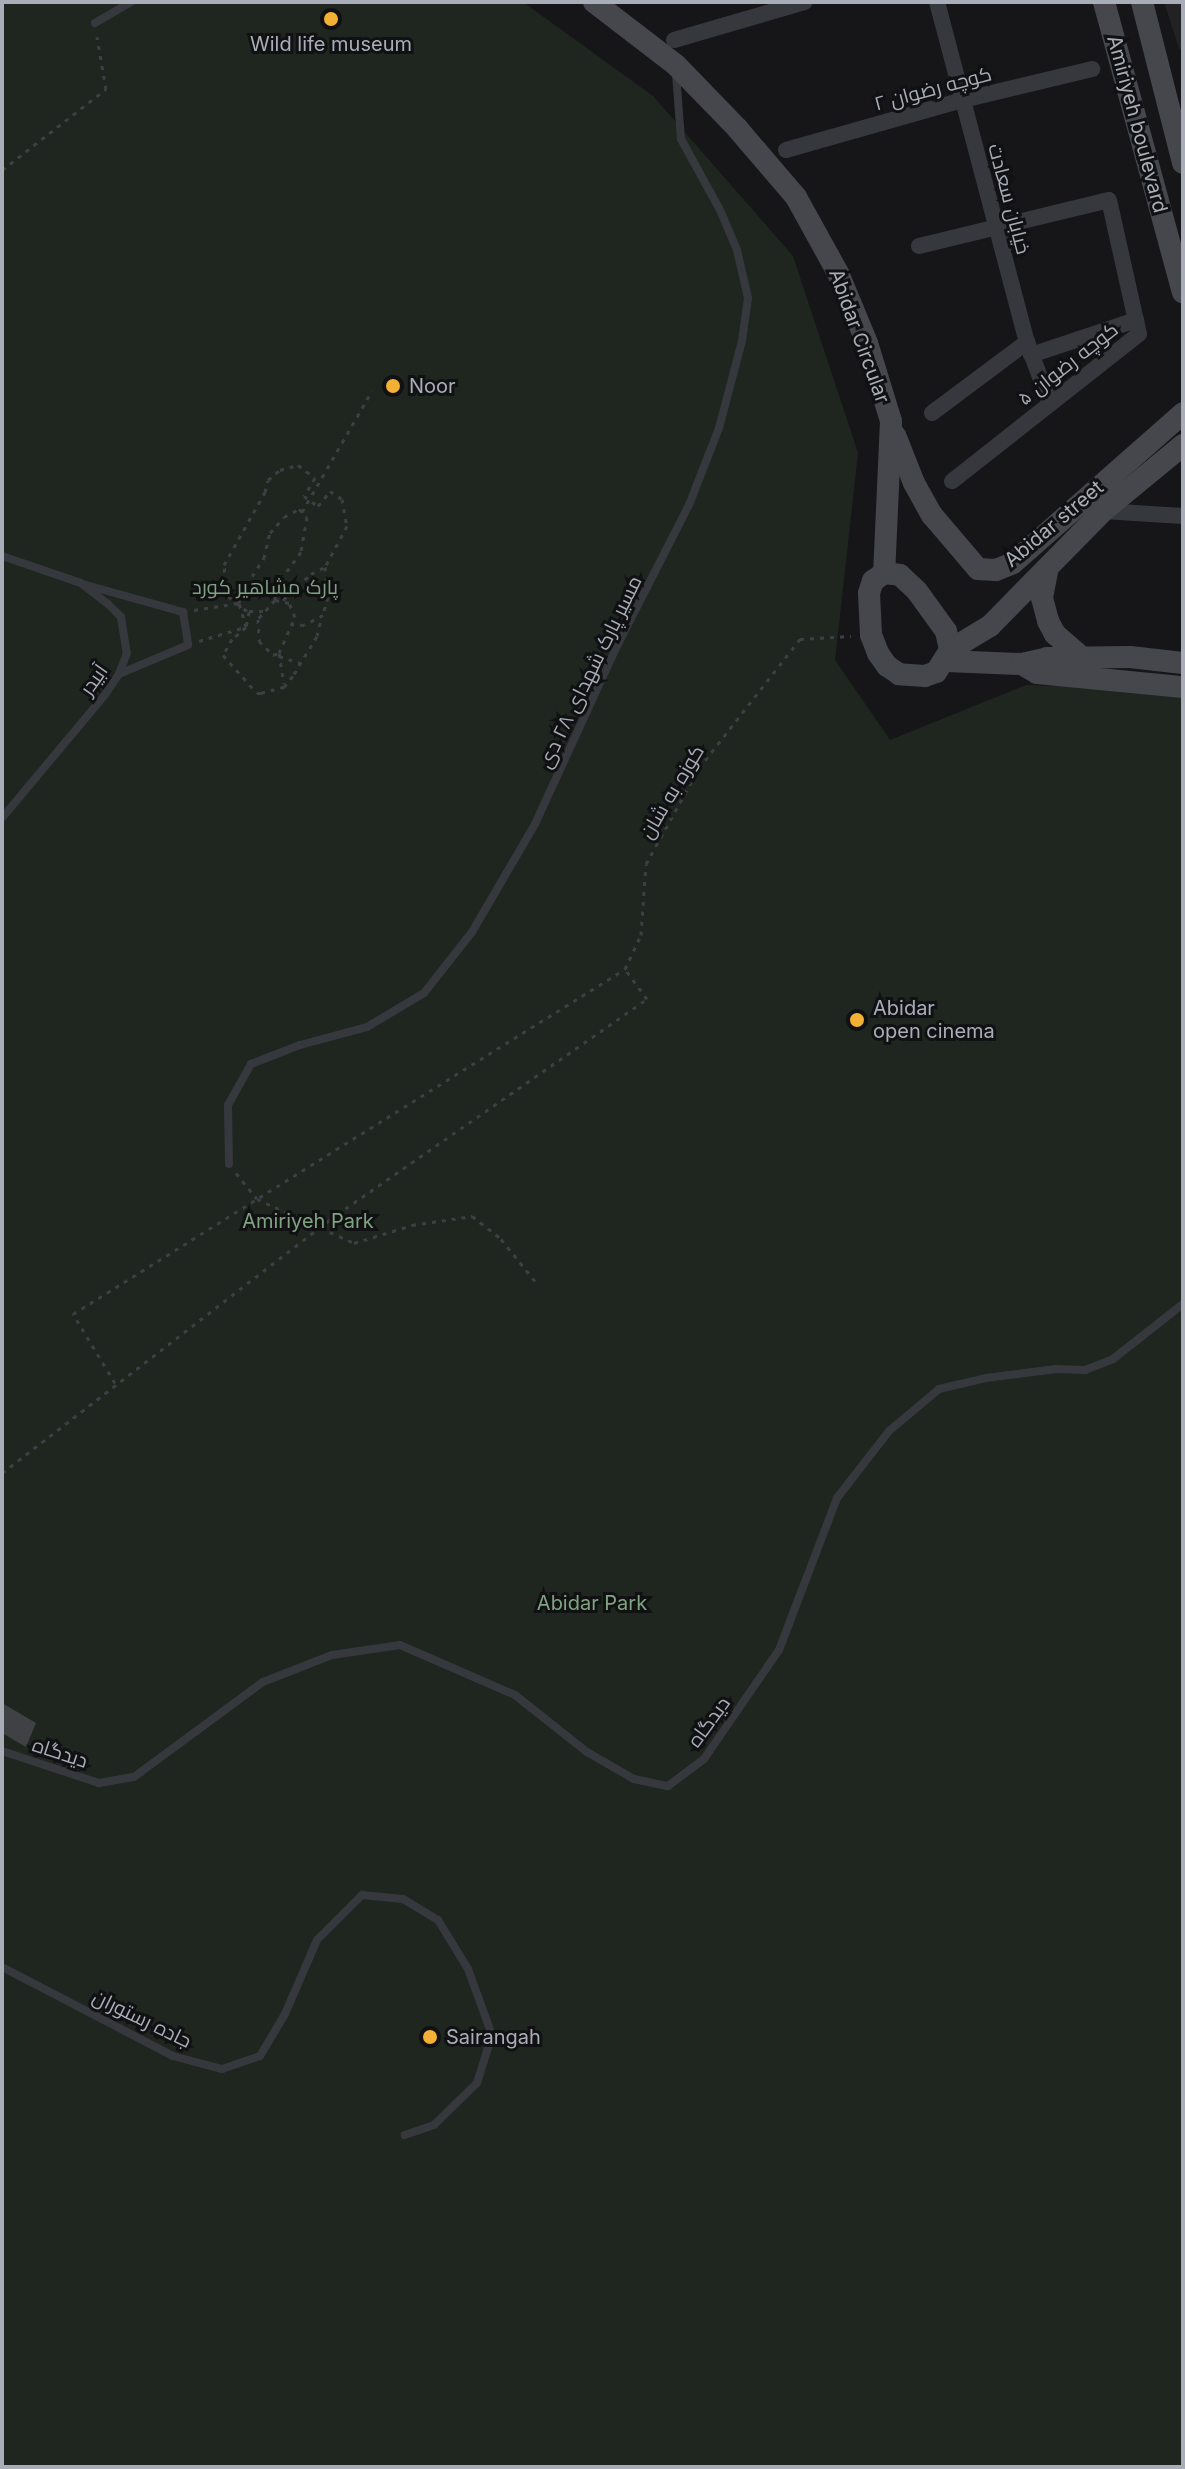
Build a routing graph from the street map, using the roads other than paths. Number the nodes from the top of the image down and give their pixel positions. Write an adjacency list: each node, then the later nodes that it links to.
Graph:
1 (131, 2): 7 (lane)
2 (594, 2): 9 (main road, Abidar Circular)
3 (805, 2): 8 (street)
4 (937, 2): 11 (street, خیابان سعادت)
5 (1104, 2): 16 (main road, Amiriyeh boulevard)
6 (1142, 2): 13 (main road, Amiriyeh boulevard)
7 (95, 23)
8 (674, 40)
9 (676, 65): 22 (main road, Abidar Circular); 38 (lane, مسیر پارک شهدای ۲۸ دی)
10 (1092, 69): 11 (street, کوچه رضوان ۲)
11 (963, 100): 12 (street, کوچه رضوان ۲); 14 (street, خیابان سعادت)
12 (786, 150)
13 (1183, 163)
14 (995, 226): 15 (street); 17 (street, کوچه رضوان ۵); 18 (street, خیابان سعادت)
15 (919, 246)
16 (1183, 292)
17 (1136, 320): 18 (street); 19 (street, کوچه رضوان ۵)
18 (1029, 348): 19 (street, خیابان سعادت); 20 (street)
19 (1050, 404): 24 (street, کوچه رضوان ۵)
20 (932, 413)
21 (1183, 413): 22 (main road, Abidar street)
22 (891, 421): 29 (main road, Abidar Circular)
23 (1183, 445): 25 (main road, Abidar street)
24 (952, 481)
25 (1103, 511): 26 (street); 28 (main road, Abidar street)
26 (1183, 516)
27 (2, 556): 30 (lane, آبیدر)
28 (1047, 572): 31 (main road, Abidar street); 32 (main road)
29 (884, 573): 31 (main road); 31 (main road)
30 (81, 583): 35 (lane, آبیدر); 35 (lane)
31 (948, 655): 34 (main road)
32 (1083, 658): 33 (main road); 34 (main road)
33 (1183, 663)
34 (1022, 664): 36 (main road)
35 (119, 674): 37 (lane, آبیدر)
36 (1183, 687)
37 (2, 818)
38 (229, 1164)
39 (1183, 1304): 40 (lane, دیدگاه)
40 (2, 1751)
41 (2, 1967): 42 (lane, جاده رستوران)
42 (405, 2135)

